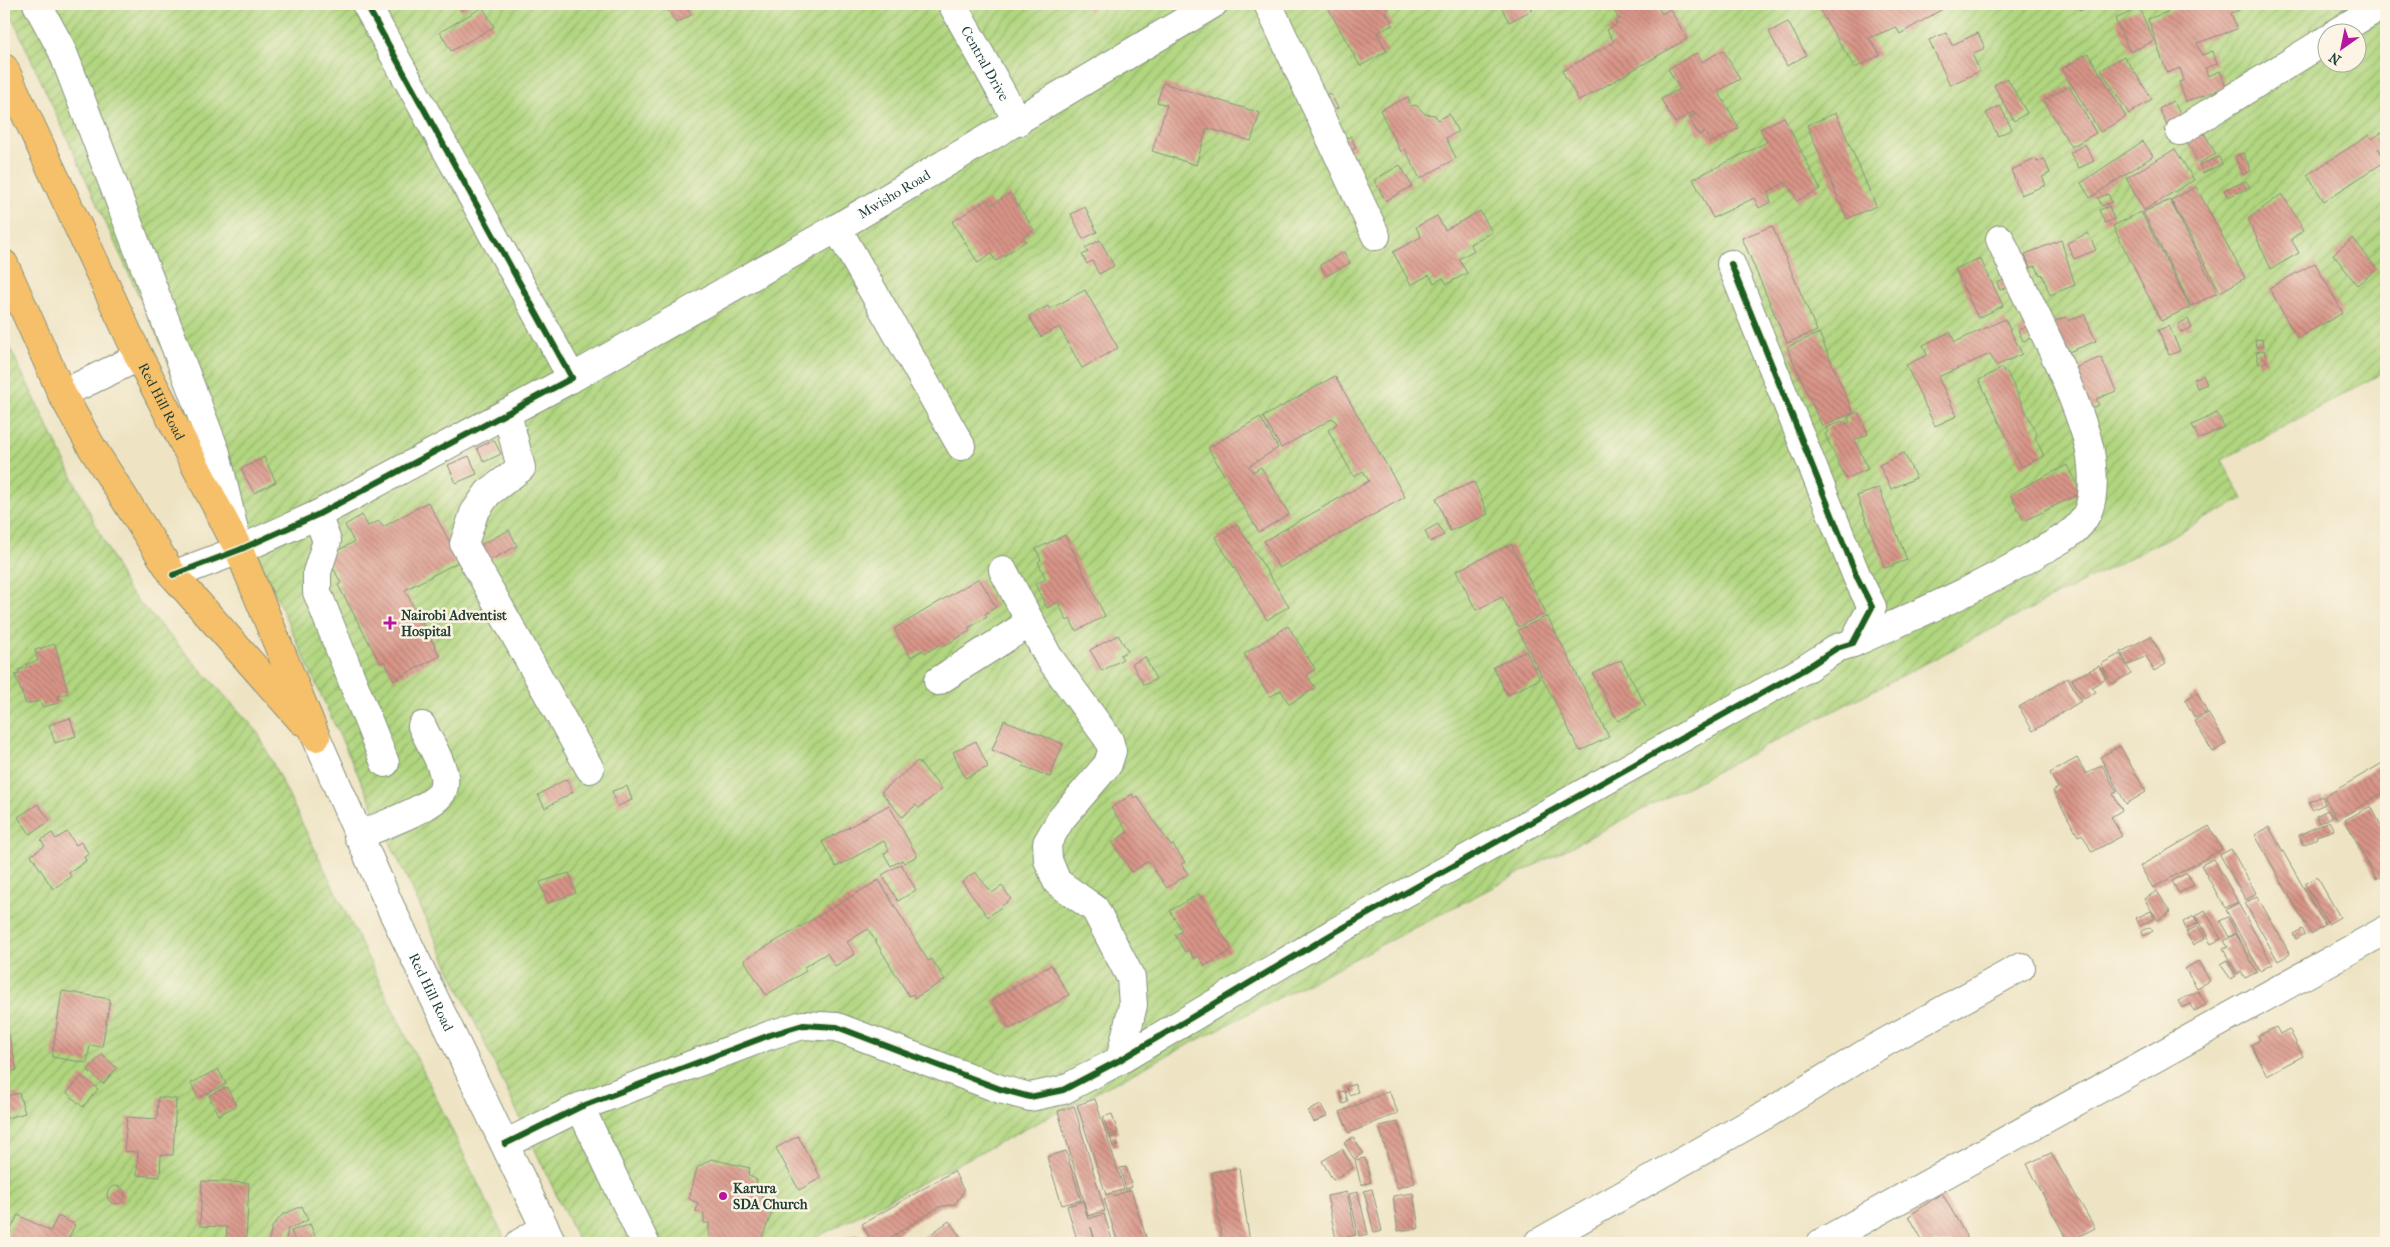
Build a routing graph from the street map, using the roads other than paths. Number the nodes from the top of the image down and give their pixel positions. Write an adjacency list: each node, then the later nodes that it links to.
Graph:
1 (37, 4): 23 (street)
2 (366, 4): 18 (street)
3 (952, 4): 10 (street, Central Drive)
4 (1213, 4): 10 (street, Mwisho Road)
5 (1268, 4): 13 (street)
6 (2385, 5): 7 (street)
7 (2355, 22)
8 (2318, 45): 11 (street)
9 (4, 68): 17 (main road, Red Hill Road)
10 (1018, 122): 12 (street, Mwisho Road)
11 (2180, 130)
12 (837, 228): 18 (street, Mwisho Road); 21 (street)
13 (1376, 236)
14 (2000, 239): 27 (street)
15 (4, 264): 19 (main road, Red Hill Road)
16 (1732, 264): 27 (street)
17 (139, 358): 19 (street); 23 (main road, Red Hill Road)
18 (572, 378): 20 (street, Mwisho Road)
19 (62, 394): 25 (main road, Red Hill Road)
20 (507, 413): 22 (street, Mwisho Road); 32 (street)
21 (961, 446)
22 (317, 515): 23 (street, Mwisho Road); 31 (street)
23 (239, 550): 25 (street, Mwisho Road); 30 (main road, Red Hill Road)
24 (1003, 570): 26 (street)
25 (173, 575): 30 (main road, Red Hill Road)
26 (1030, 622): 28 (street); 36 (street)
27 (1853, 643): 36 (street)
28 (938, 681)
29 (422, 726): 33 (street)
30 (316, 737): 33 (street, Red Hill Road)
31 (385, 763)
32 (590, 769)
33 (358, 836): 38 (street, Red Hill Road)
34 (2386, 930): 43 (street)
35 (2021, 967): 42 (street)
36 (1120, 1060): 37 (street)
37 (580, 1108): 38 (street); 41 (street)
38 (505, 1144): 39 (street, Red Hill Road)
39 (548, 1236): 40 (street)
40 (520, 1243)
41 (645, 1243)
42 (1538, 1243)
43 (1821, 1243)

